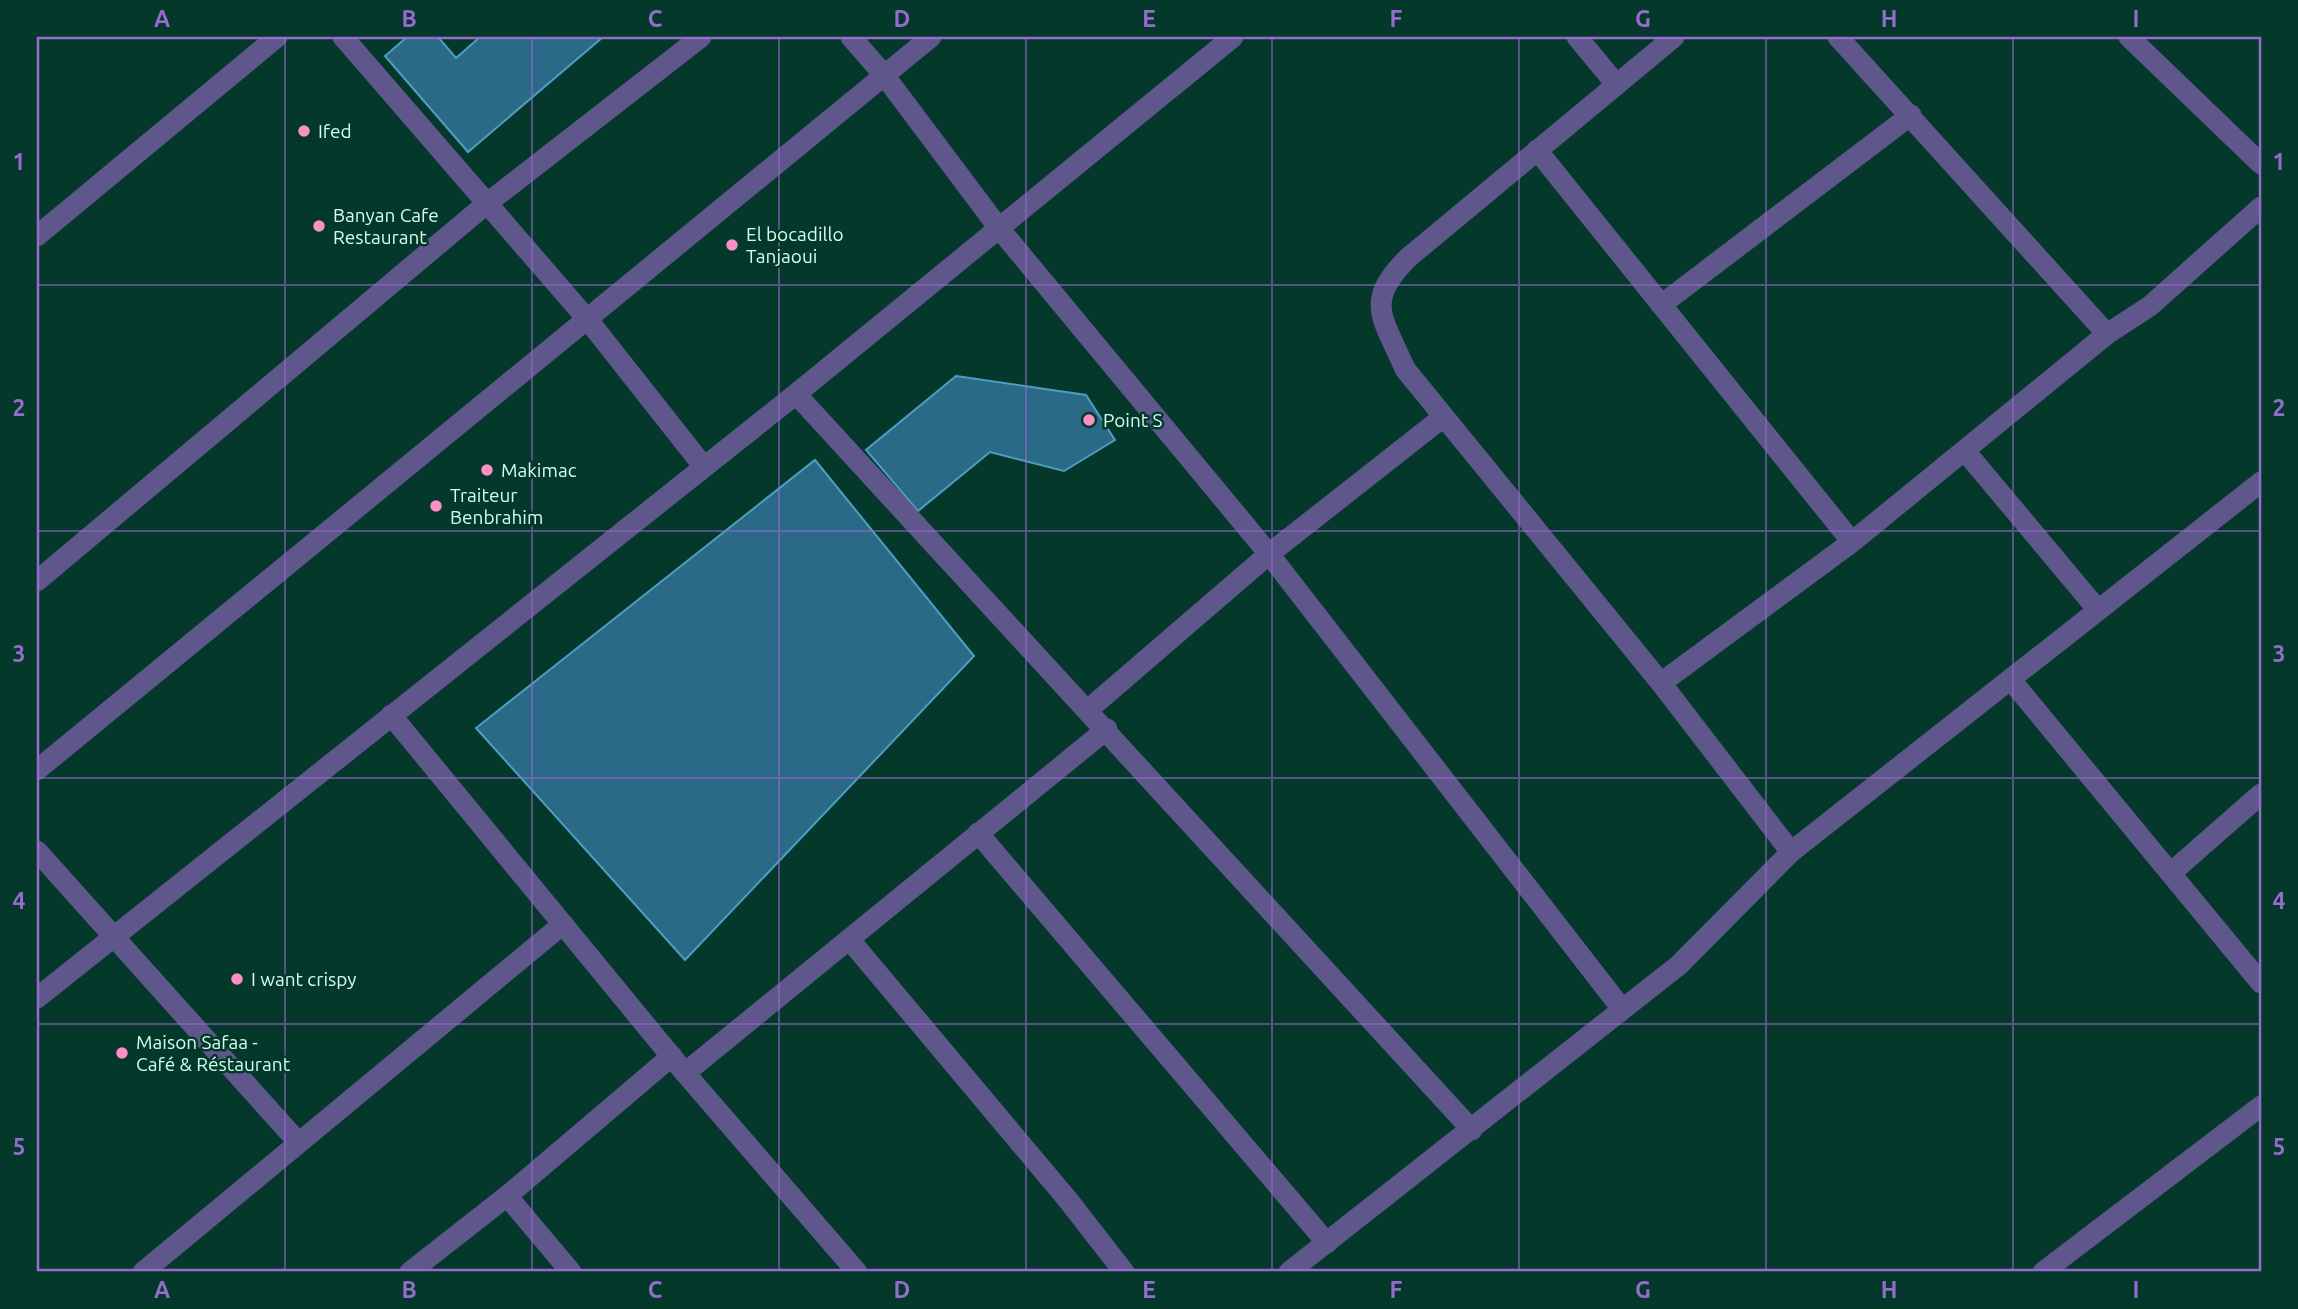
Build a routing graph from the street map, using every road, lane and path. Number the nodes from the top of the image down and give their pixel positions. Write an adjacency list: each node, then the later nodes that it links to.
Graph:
1 (277, 37): 19 (street)
2 (343, 37): 16 (street)
3 (701, 37): 16 (street)
4 (851, 37): 11 (street)
5 (931, 37): 11 (street)
6 (1234, 37): 18 (street)
7 (1577, 37): 12 (street)
8 (1674, 37): 12 (street)
9 (1838, 37): 13 (street)
10 (2129, 37): 15 (street)
11 (884, 75): 18 (street); 21 (street)
12 (1616, 85): 14 (street)
13 (1911, 115): 20 (street); 22 (street)
14 (1537, 150): 20 (street); 24 (street)
15 (2261, 163)
16 (485, 205): 21 (street); 30 (street)
17 (2261, 207): 22 (street)
18 (998, 227): 23 (street); 29 (street)
19 (37, 236)
20 (1661, 305): 28 (street)
21 (588, 320): 26 (street); 37 (street)
22 (2108, 334): 25 (street)
23 (796, 394): 26 (street); 34 (street)
24 (1442, 418): 29 (street); 33 (street)
25 (1965, 451): 28 (street); 31 (street)
26 (704, 467): 35 (street)
27 (2261, 482): 31 (street)
28 (1852, 542): 33 (street)
29 (1269, 554): 34 (street); 48 (street)
30 (37, 581)
31 (2098, 610): 32 (street)
32 (2011, 680): 41 (street); 42 (street)
33 (1661, 683): 41 (street)
34 (1089, 709): 36 (street)
35 (391, 715): 43 (street); 44 (street)
36 (1107, 729): 39 (street); 51 (street)
37 (37, 770)
38 (2261, 794): 42 (street)
39 (978, 833): 45 (street); 54 (street)
40 (37, 851): 44 (street)
41 (1791, 852): 48 (street)
42 (2172, 872): 46 (street)
43 (562, 924): 49 (street); 52 (street)
44 (116, 936): 47 (street); 52 (street)
45 (849, 939): 49 (street); 59 (street)
46 (2261, 983)
47 (37, 998)
48 (1622, 1009): 51 (street)
49 (678, 1065): 53 (street); 58 (street)
50 (2261, 1106): 61 (street)
51 (1472, 1129): 54 (street)
52 (298, 1142): 55 (street)
53 (507, 1196): 56 (street); 57 (street)
54 (1327, 1243): 60 (street)
55 (143, 1272)
56 (410, 1272)
57 (571, 1272)
58 (857, 1272)
59 (1124, 1272)
60 (1289, 1272)
61 (2043, 1272)

